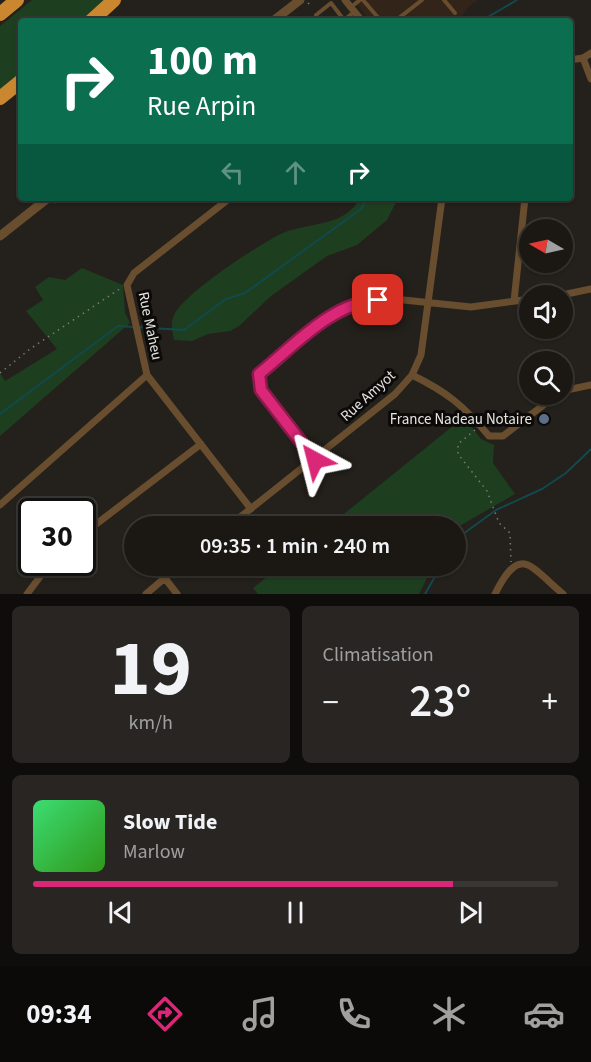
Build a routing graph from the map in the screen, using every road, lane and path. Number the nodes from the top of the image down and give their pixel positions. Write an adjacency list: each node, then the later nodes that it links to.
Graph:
1 (17, 0): 10 (highway)
2 (114, 0): 12 (highway)
3 (300, 0): 13 (street)
4 (345, 0): 8 (street)
5 (361, 0): 8 (lane); 17 (lane)
6 (422, 0): 18 (lane)
7 (444, 0): 9 (lane)
8 (353, 9): 15 (lane); 16 (street)
9 (455, 13)
10 (0, 14)
11 (316, 15): 14 (lane)
12 (94, 18)
13 (277, 18)
14 (342, 18)
15 (346, 18)
16 (360, 18)
17 (378, 18)
18 (399, 18)
19 (591, 53): 20 (street)
20 (583, 58): 21 (street); 22 (street)
21 (573, 60)
22 (591, 79)
23 (18, 83): 24 (highway)
24 (0, 98)
25 (44, 201): 29 (street)
26 (226, 201): 30 (street, Rue Maheu)
27 (442, 201): 35 (street, Rue Amyot)
28 (525, 201): 34 (street)
29 (0, 236)
30 (127, 285): 36 (path); 37 (street, Rue Maheu)
31 (591, 289): 32 (street)
32 (573, 293)
33 (519, 300): 34 (street)
34 (514, 301): 35 (street)
35 (429, 302): 38 (street, Rue Amyot); 44 (street)
36 (0, 373)
37 (147, 375): 43 (street, Rue Maheu); 45 (street)
38 (412, 375): 42 (street); 44 (street, Rue Amyot)
39 (591, 385): 40 (street)
40 (573, 389)
41 (544, 405): 42 (street)
42 (480, 425): 49 (path)
43 (201, 444): 46 (street, Rue Maheu); 48 (street)
44 (315, 460): 46 (street, Rue Amyot)
45 (0, 505)
46 (251, 509): 47 (street, Rue Amyot)
47 (242, 516)
48 (96, 524)
49 (511, 566): 55 (street); 56 (street)
50 (40, 576): 52 (street)
51 (164, 577): 53 (street); 54 (street)
52 (27, 594)
53 (146, 594)
54 (177, 594)
55 (495, 594)
56 (563, 594)

